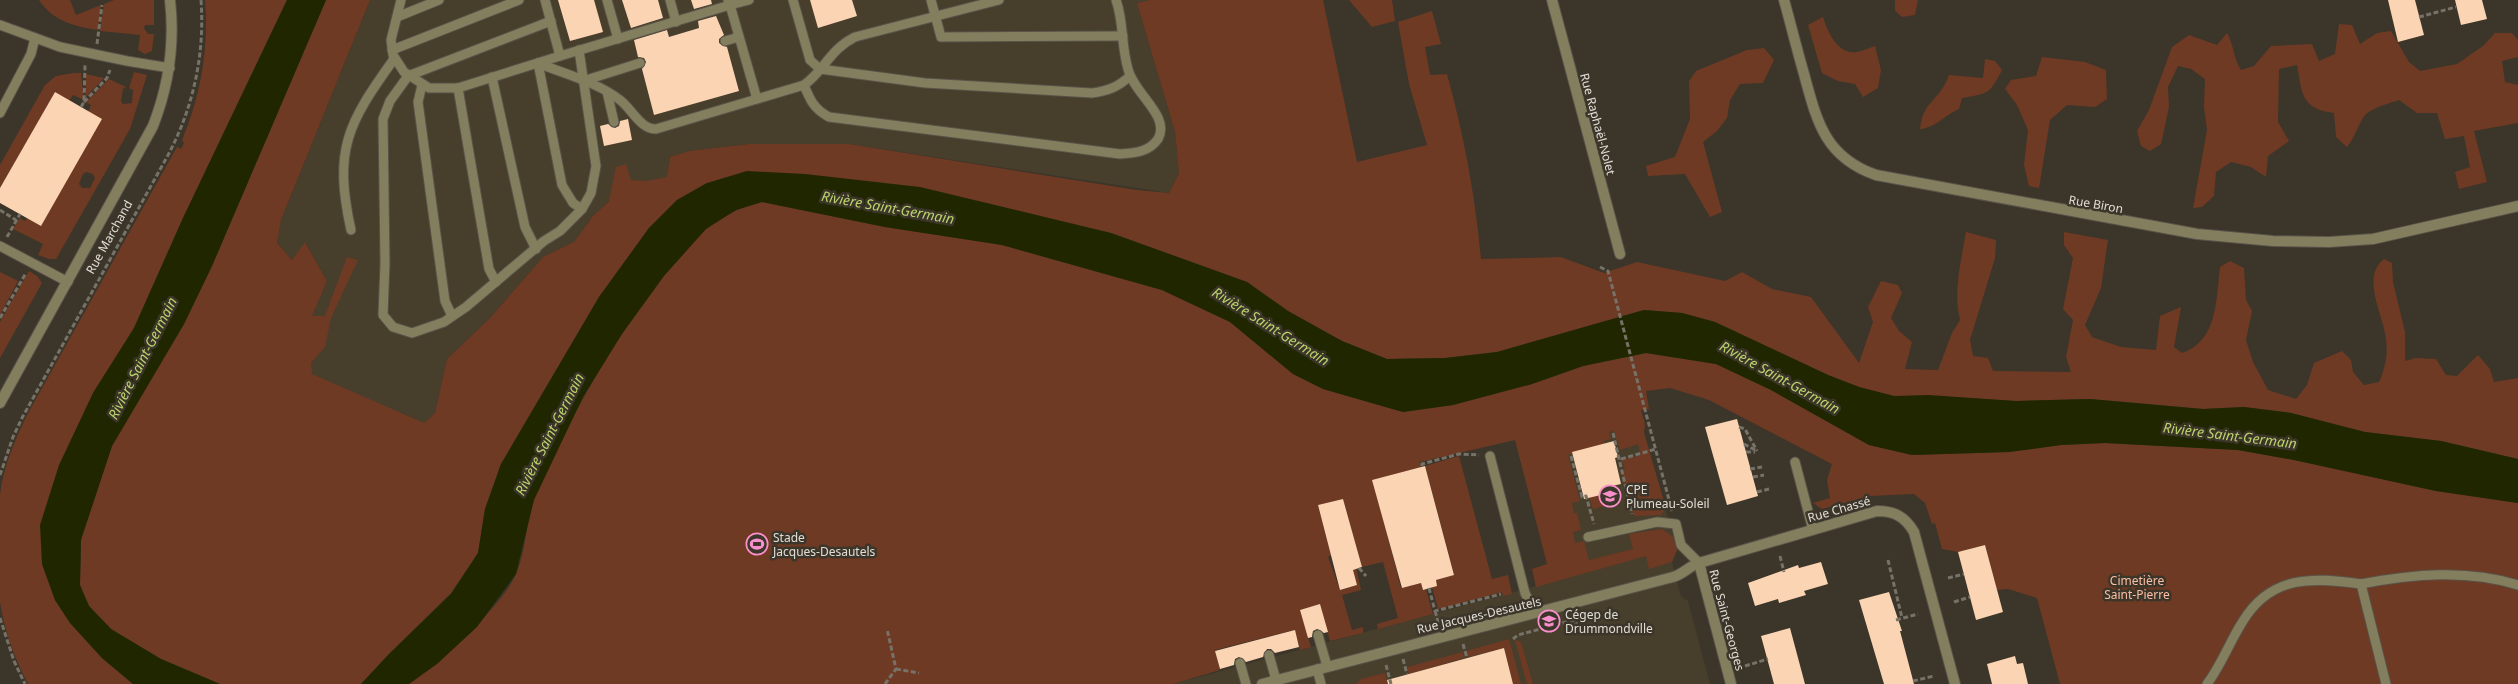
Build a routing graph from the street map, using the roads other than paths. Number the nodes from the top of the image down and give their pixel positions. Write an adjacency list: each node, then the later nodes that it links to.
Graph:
1 (170, 0): 31 (street, Rue Marchand)
2 (401, 0): 16 (lane)
3 (439, 0): 16 (lane)
4 (518, 0): 27 (lane)
5 (545, 0): 18 (lane)
6 (607, 0): 24 (lane)
7 (670, 0): 19 (lane)
8 (749, 0): 15 (lane)
9 (793, 0): 32 (lane)
10 (931, 0): 17 (lane)
11 (999, 0): 17 (lane)
12 (1116, 0): 21 (lane)
13 (1552, 0): 49 (street, Rue Raphaël-Nolet)
14 (1784, 0): 44 (street, Rue Biron)
15 (729, 3): 19 (lane); 22 (lane)
16 (397, 16): 27 (lane)
17 (935, 16): 21 (lane); 32 (lane)
18 (550, 21): 28 (lane); 33 (lane)
19 (676, 22): 24 (lane)
20 (0, 25): 23 (lane)
21 (1123, 36): 34 (lane)
22 (739, 37): 25 (lane); 41 (lane)
23 (35, 38): 31 (lane); 42 (lane)
24 (618, 39): 26 (lane)
25 (725, 41)
26 (579, 50): 28 (lane); 36 (lane)
27 (393, 54): 33 (lane); 46 (lane)
28 (560, 56): 29 (lane)
29 (538, 63): 35 (lane); 36 (lane); 45 (lane)
30 (640, 63): 36 (lane)
31 (170, 68): 50 (street, Rue Marchand)
32 (820, 70): 34 (lane); 38 (lane)
33 (408, 76): 37 (lane); 52 (lane)
34 (1130, 76): 38 (lane)
35 (492, 77): 39 (lane); 48 (lane)
36 (583, 81): 40 (lane); 45 (lane)
37 (422, 85): 39 (lane); 52 (lane)
38 (804, 85): 41 (lane)
39 (458, 88): 51 (lane)
40 (607, 92): 41 (lane); 43 (lane)
41 (758, 99)
42 (0, 113)
43 (614, 122)
44 (2518, 206)
45 (582, 209): 48 (lane)
46 (351, 230)
47 (0, 246): 50 (lane)
48 (536, 249): 51 (lane)
49 (1620, 254)
50 (68, 282): 53 (street, Rue Marchand)
51 (496, 282): 52 (lane)
52 (452, 316)
53 (0, 403)
54 (1490, 456): 61 (lane)
55 (1795, 462): 56 (lane)
56 (1813, 530): 58 (street, Rue Chassé); 71 (street, Rue Chassé)
57 (1588, 537): 58 (lane)
58 (1699, 563): 61 (street, Rue Jacques-Desautels); 70 (street, Rue Saint-Georges)
59 (2361, 584): 60 (lane); 72 (lane); 73 (lane)
60 (2518, 585)
61 (1540, 613): 65 (street, Rue Jacques-Desautels)
62 (1318, 635): 65 (lane)
63 (1269, 655): 66 (lane)
64 (1240, 663): 67 (lane)
65 (1322, 667): 66 (street, Rue Jacques-Desautels); 69 (lane)
66 (1276, 680): 68 (street, Rue Jacques-Desautels)
67 (1246, 684)
68 (1262, 684)
69 (1321, 684)
70 (1731, 684)
71 (1954, 684)
72 (2207, 684)
73 (2386, 684)

